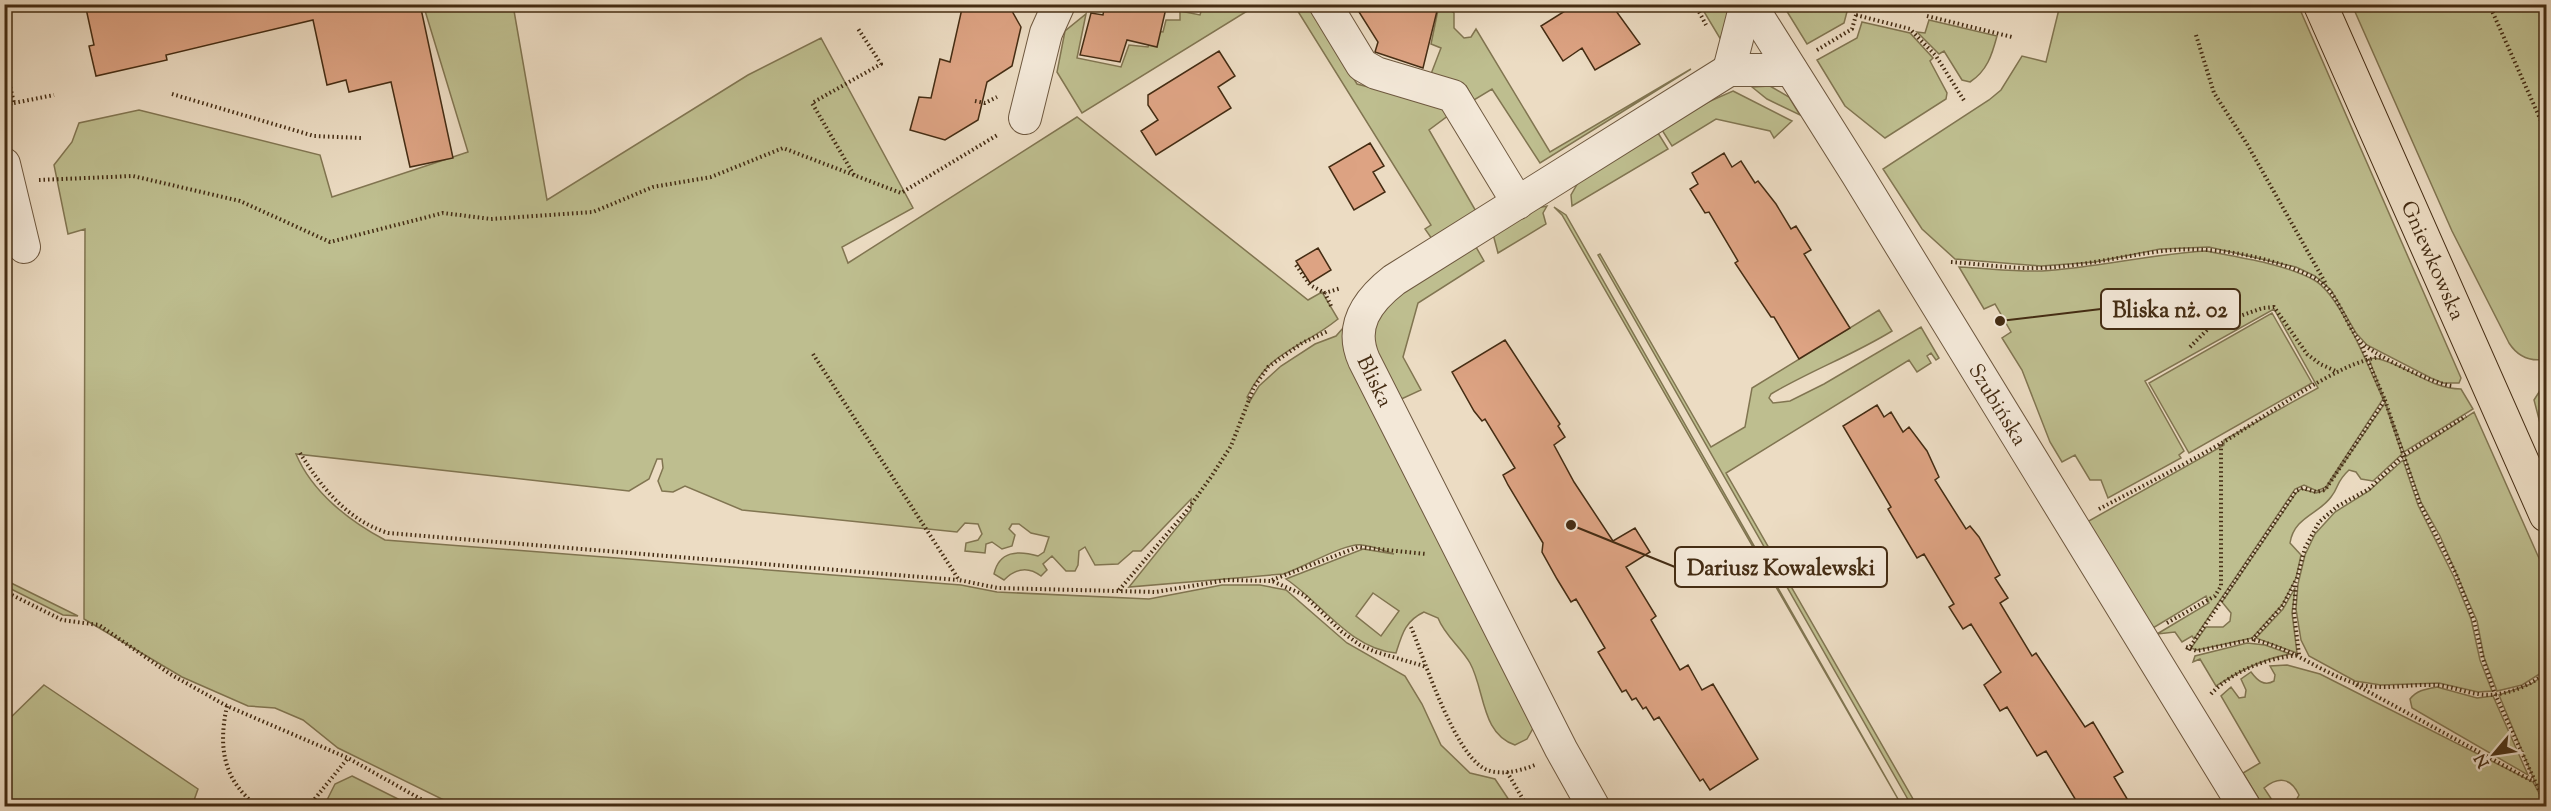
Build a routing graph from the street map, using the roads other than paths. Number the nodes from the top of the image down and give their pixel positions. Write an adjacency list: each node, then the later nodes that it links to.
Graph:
1 (1059, 4): 7 (street)
2 (1325, 4): 9 (street)
3 (1748, 4): 5 (street, Szubińska); 6 (street)
4 (2320, 4): 11 (main road, Gniewkowska)
5 (1800, 62): 6 (street); 13 (street, Szubińska)
6 (1729, 70): 9 (street)
7 (1025, 118)
8 (6, 172): 10 (street)
9 (1518, 203): 12 (street, Bliska)
10 (24, 247)
11 (2547, 515)
12 (1593, 807)
13 (2244, 807)

